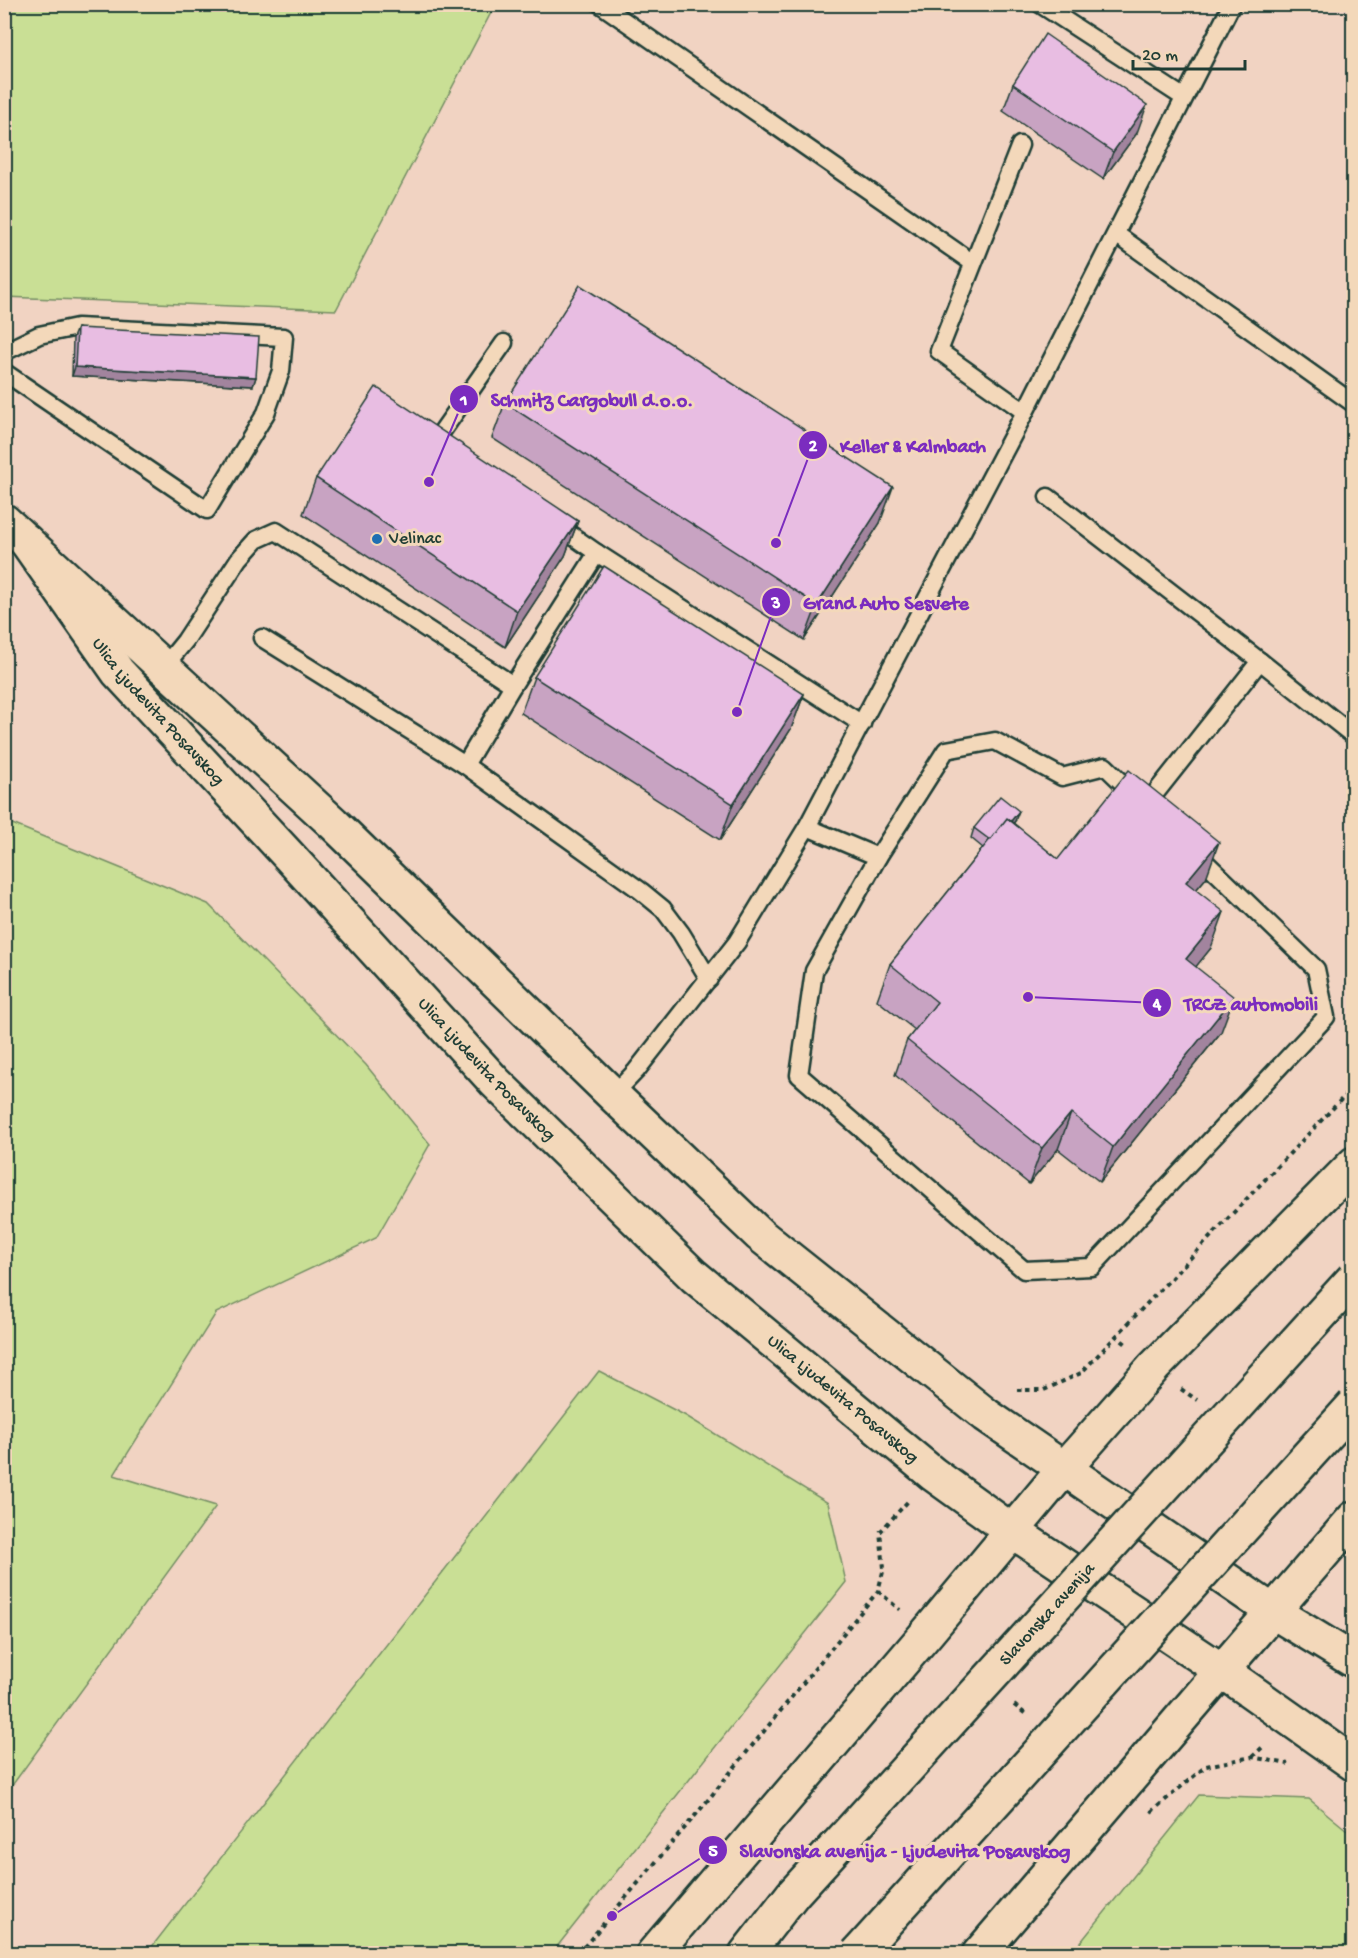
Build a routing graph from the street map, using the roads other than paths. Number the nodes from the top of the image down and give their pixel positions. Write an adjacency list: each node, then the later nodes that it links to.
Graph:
1 (600, 4): 7 (lane)
2 (1040, 4): 4 (lane)
3 (1232, 4): 4 (lane)
4 (1183, 97): 6 (lane)
5 (1020, 145): 7 (lane)
6 (1116, 234): 11 (lane); 12 (lane)
7 (973, 263): 12 (lane)
8 (504, 343): 13 (lane)
9 (4, 352): 10 (lane)
10 (4, 372)
11 (1353, 404)
12 (1025, 412): 22 (lane)
13 (420, 430)
14 (1048, 497): 19 (lane)
15 (540, 514): 17 (lane)
16 (15, 531): 20 (main road, Ulica Ljudevita Posavskog); 35 (main road, Ulica Ljudevita Posavskog)
17 (597, 554): 21 (lane); 22 (lane)
18 (262, 638): 24 (lane)
19 (1260, 661): 23 (lane); 27 (lane)
20 (164, 668): 21 (lane); 29 (main road, Ulica Ljudevita Posavskog)
21 (513, 685): 24 (lane)
22 (862, 724): 25 (lane)
23 (1353, 736)
24 (465, 765): 28 (lane)
25 (807, 827): 27 (lane); 28 (lane)
26 (1180, 837): 27 (lane)
27 (878, 858)
28 (709, 979): 29 (lane)
29 (613, 1095): 33 (main road, Ulica Ljudevita Posavskog)
30 (1353, 1164): 33 (main road)
31 (1353, 1278): 41 (main road, Slavonska avenija, bridge)
32 (1353, 1405): 42 (main road, bridge)
33 (1064, 1469): 35 (main road); 36 (main road, Ulica Ljudevita Posavskog)
34 (1353, 1518): 36 (main road)
35 (1012, 1532): 38 (main road, Ulica Ljudevita Posavskog); 40 (main road)
36 (1272, 1611): 37 (main road, Ulica Ljudevita Posavskog); 38 (main road)
37 (1353, 1661)
38 (1221, 1670): 39 (main road, Ulica Ljudevita Posavskog); 43 (main road)
39 (1353, 1764)
40 (653, 1953)
41 (746, 1953)
42 (857, 1953)
43 (979, 1953)

